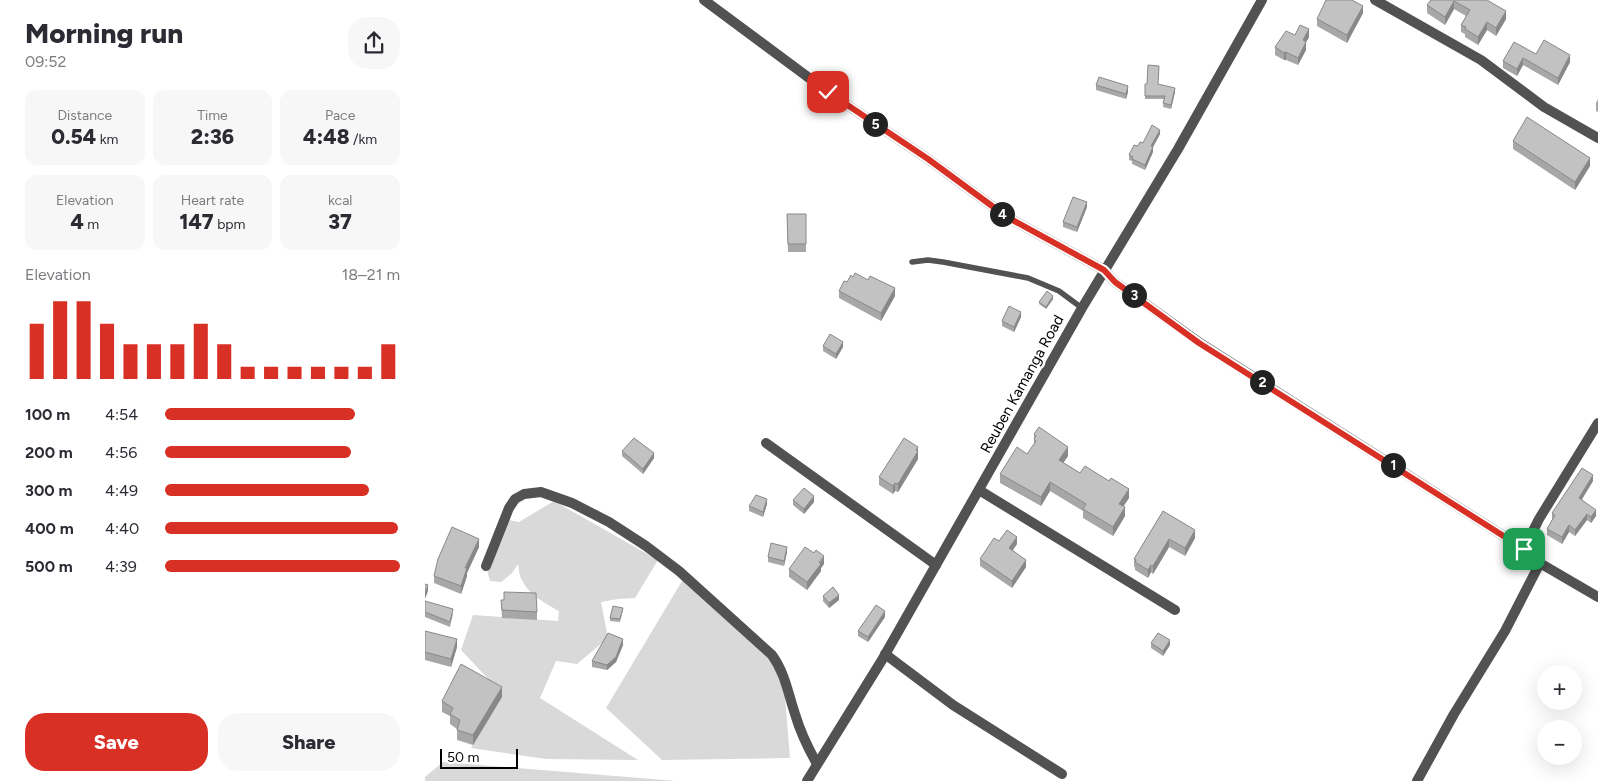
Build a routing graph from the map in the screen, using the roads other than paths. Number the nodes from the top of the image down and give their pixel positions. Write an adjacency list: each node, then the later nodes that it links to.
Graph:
1 (703, 0): 6 (street)
2 (1262, 0): 6 (street, Reuben Kamanga Road)
3 (1375, 0): 4 (street)
4 (1598, 138)
5 (912, 262): 7 (lane)
6 (1104, 270): 7 (street, Reuben Kamanga Road); 11 (street)
7 (1082, 308): 10 (street, Reuben Kamanga Road)
8 (1598, 423): 11 (street)
9 (766, 443): 13 (street)
10 (979, 490): 13 (street, Reuben Kamanga Road); 16 (street)
11 (1524, 549): 12 (street)
12 (1540, 563): 15 (street); 21 (street)
13 (936, 565): 17 (street, Reuben Kamanga Road)
14 (486, 566): 18 (street)
15 (1598, 597)
16 (1175, 610)
17 (885, 654): 18 (street, Reuben Kamanga Road); 19 (street)
18 (817, 764): 20 (street, Reuben Kamanga Road)
19 (1062, 774)
20 (807, 781)
21 (1417, 781)

